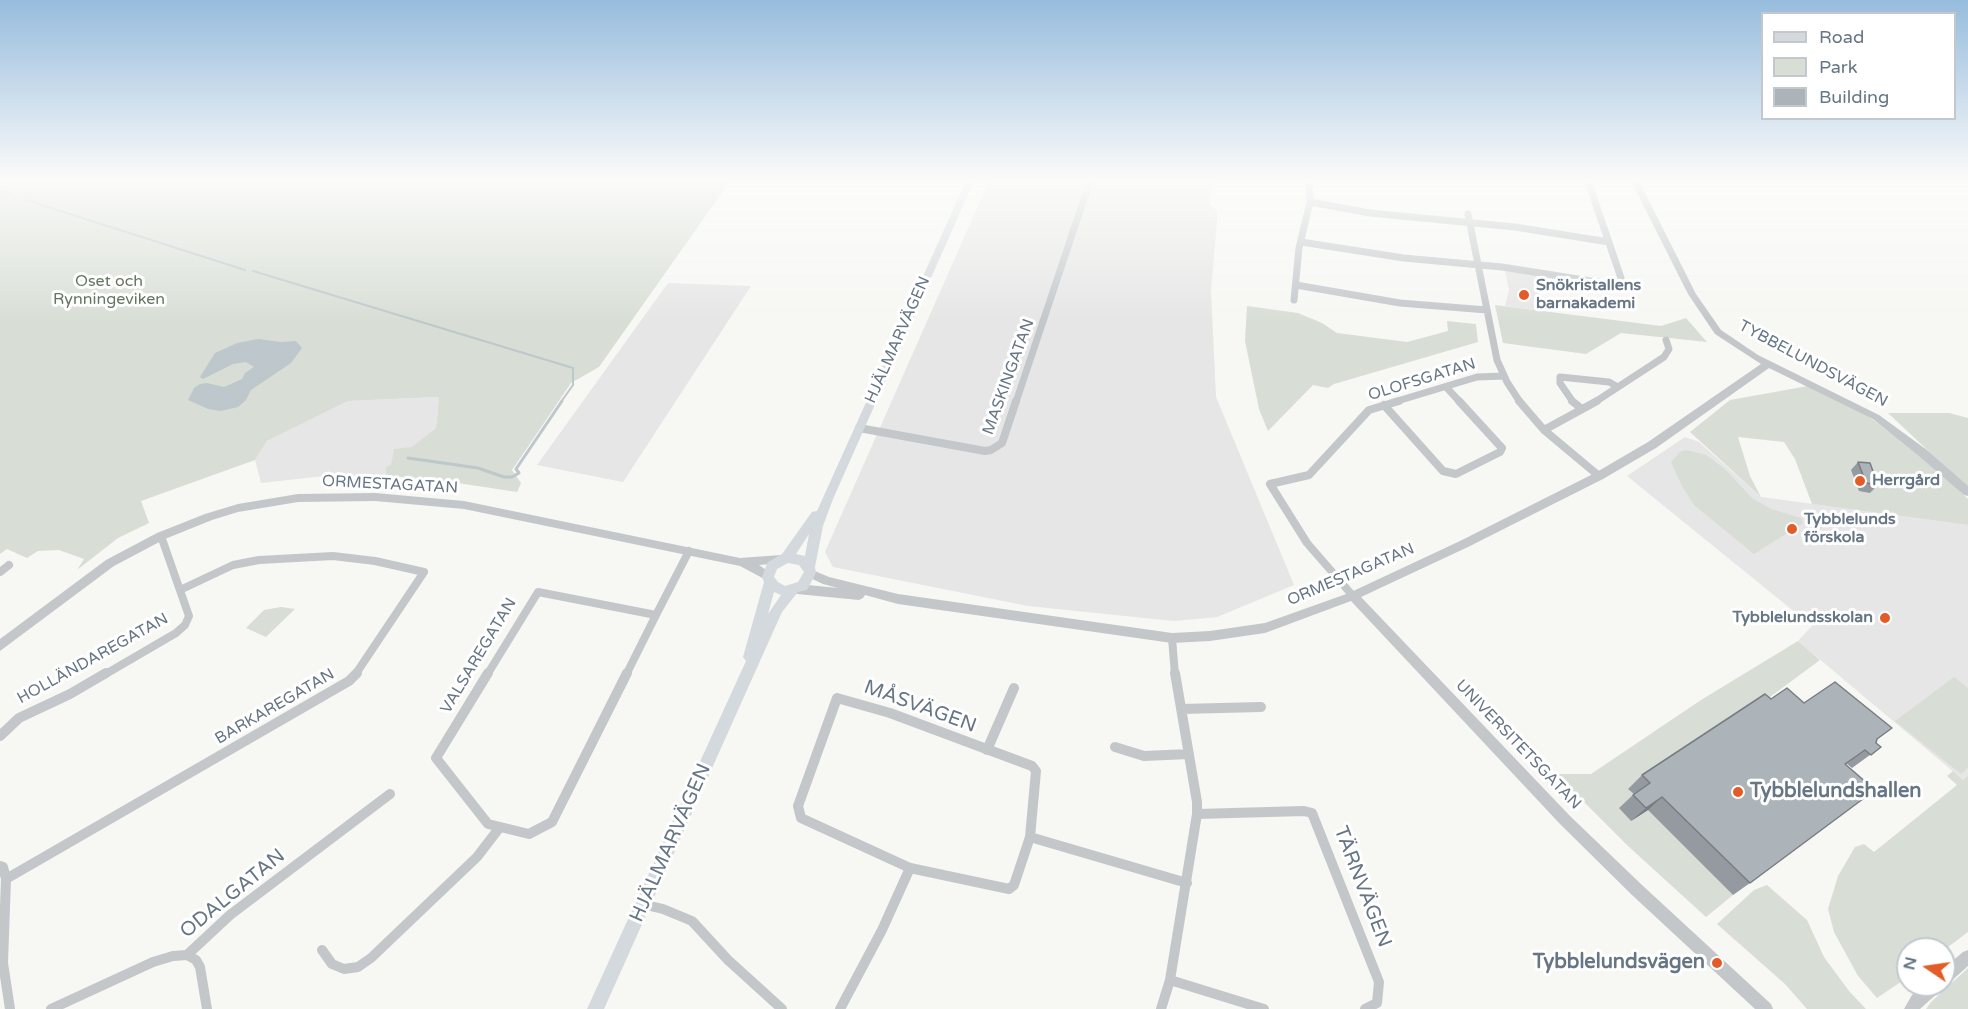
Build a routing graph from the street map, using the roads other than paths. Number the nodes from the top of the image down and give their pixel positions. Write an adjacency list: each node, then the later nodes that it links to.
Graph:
1 (949, 228): 21 (main road, HJÄLMARVÄGEN)
2 (1074, 228): 21 (street, MASKINGATAN)
3 (1304, 228): 8 (street)
4 (1470, 228): 10 (street)
5 (1527, 228): 9 (street)
6 (1604, 228): 9 (street)
7 (1659, 228): 15 (street, TYBBELUNDSVÄGEN)
8 (1301, 242): 10 (street); 11 (street)
9 (1609, 242): 10 (street)
10 (1478, 265): 13 (street)
11 (1296, 285): 12 (street); 13 (street)
12 (1294, 300)
13 (1487, 310): 16 (street)
14 (1666, 340): 18 (street)
15 (1768, 364): 23 (street, ORMESTAGATAN); 25 (street, TYBBELUNDSVÄGEN)
16 (1504, 376): 17 (street, OLOFSGATAN); 22 (street)
17 (1446, 387): 19 (street, OLOFSGATAN); 19 (street)
18 (1618, 387): 20 (street); 20 (street)
19 (1384, 405): 24 (street, OLOFSGATAN)
20 (1582, 409): 22 (street)
21 (859, 428): 26 (main road, HJÄLMARVÄGEN)
22 (1544, 430): 23 (street)
23 (1599, 476): 37 (street, ORMESTAGATAN)
24 (1270, 484): 37 (street, UNIVERSITETSGATAN)
25 (1968, 492)
26 (826, 499): 29 (main road, HJÄLMARVÄGEN); 32 (main road, HJÄLMARVÄGEN)
27 (161, 536): 28 (street, ORMESTAGATAN); 35 (street, HOLLÄNDAREGATAN); 41 (street, ORMESTAGATAN)
28 (689, 551): 30 (street, ORMESTAGATAN); 39 (street, VALSAREGATAN)
29 (784, 558): 30 (street, ORMESTAGATAN); 32 (main road); 34 (main road)
30 (740, 562): 34 (street, ORMESTAGATAN)
31 (9, 565): 33 (street)
32 (809, 570): 36 (main road); 38 (street, ORMESTAGATAN)
33 (0, 572)
34 (769, 580): 36 (main road); 42 (main road, HJÄLMARVÄGEN)
35 (180, 590): 46 (street, HOLLÄNDAREGATAN); 56 (street, BARKAREGATAN)
36 (794, 590): 38 (street, ORMESTAGATAN); 42 (main road, HJÄLMARVÄGEN)
37 (1353, 596): 40 (street, ORMESTAGATAN); 74 (street, UNIVERSITETSGATAN)
38 (898, 599): 40 (street, ORMESTAGATAN)
39 (656, 615): 52 (street, VALSAREGATAN); 52 (street, VALSAREGATAN)
40 (1172, 638): 45 (street)
41 (0, 646)
42 (746, 676): 58 (main road, HJÄLMARVÄGEN)
43 (1014, 688): 48 (street, MÅSVÄGEN)
44 (1261, 708): 45 (street)
45 (1181, 709): 49 (street)
46 (0, 736)
47 (1115, 747): 49 (street)
48 (987, 750): 53 (street, MÅSVÄGEN); 55 (street, MÅSVÄGEN)
49 (1189, 754): 51 (street)
50 (390, 794): 60 (street, ODALGATAN)
51 (1197, 814): 57 (street); 73 (street, TÄRNVÄGEN)
52 (500, 827): 59 (street)
53 (1030, 837): 55 (street, MÅSVÄGEN); 57 (street)
54 (0, 866): 56 (street)
55 (910, 868): 70 (street)
56 (6, 879): 65 (street)
57 (1187, 883): 63 (street)
58 (642, 904): 68 (main road, HJÄLMARVÄGEN); 69 (street)
59 (322, 950)
60 (187, 955): 66 (street, ODALGATAN); 67 (street)
61 (1968, 957): 62 (street)
62 (1956, 968)
63 (1170, 980): 71 (street); 72 (street)
64 (1921, 997): 75 (street)
65 (10, 1009)
66 (51, 1009)
67 (207, 1009)
68 (596, 1009)
69 (782, 1009)
70 (840, 1009)
71 (1161, 1009)
72 (1264, 1009)
73 (1365, 1009)
74 (1766, 1009)
75 (1911, 1009)

